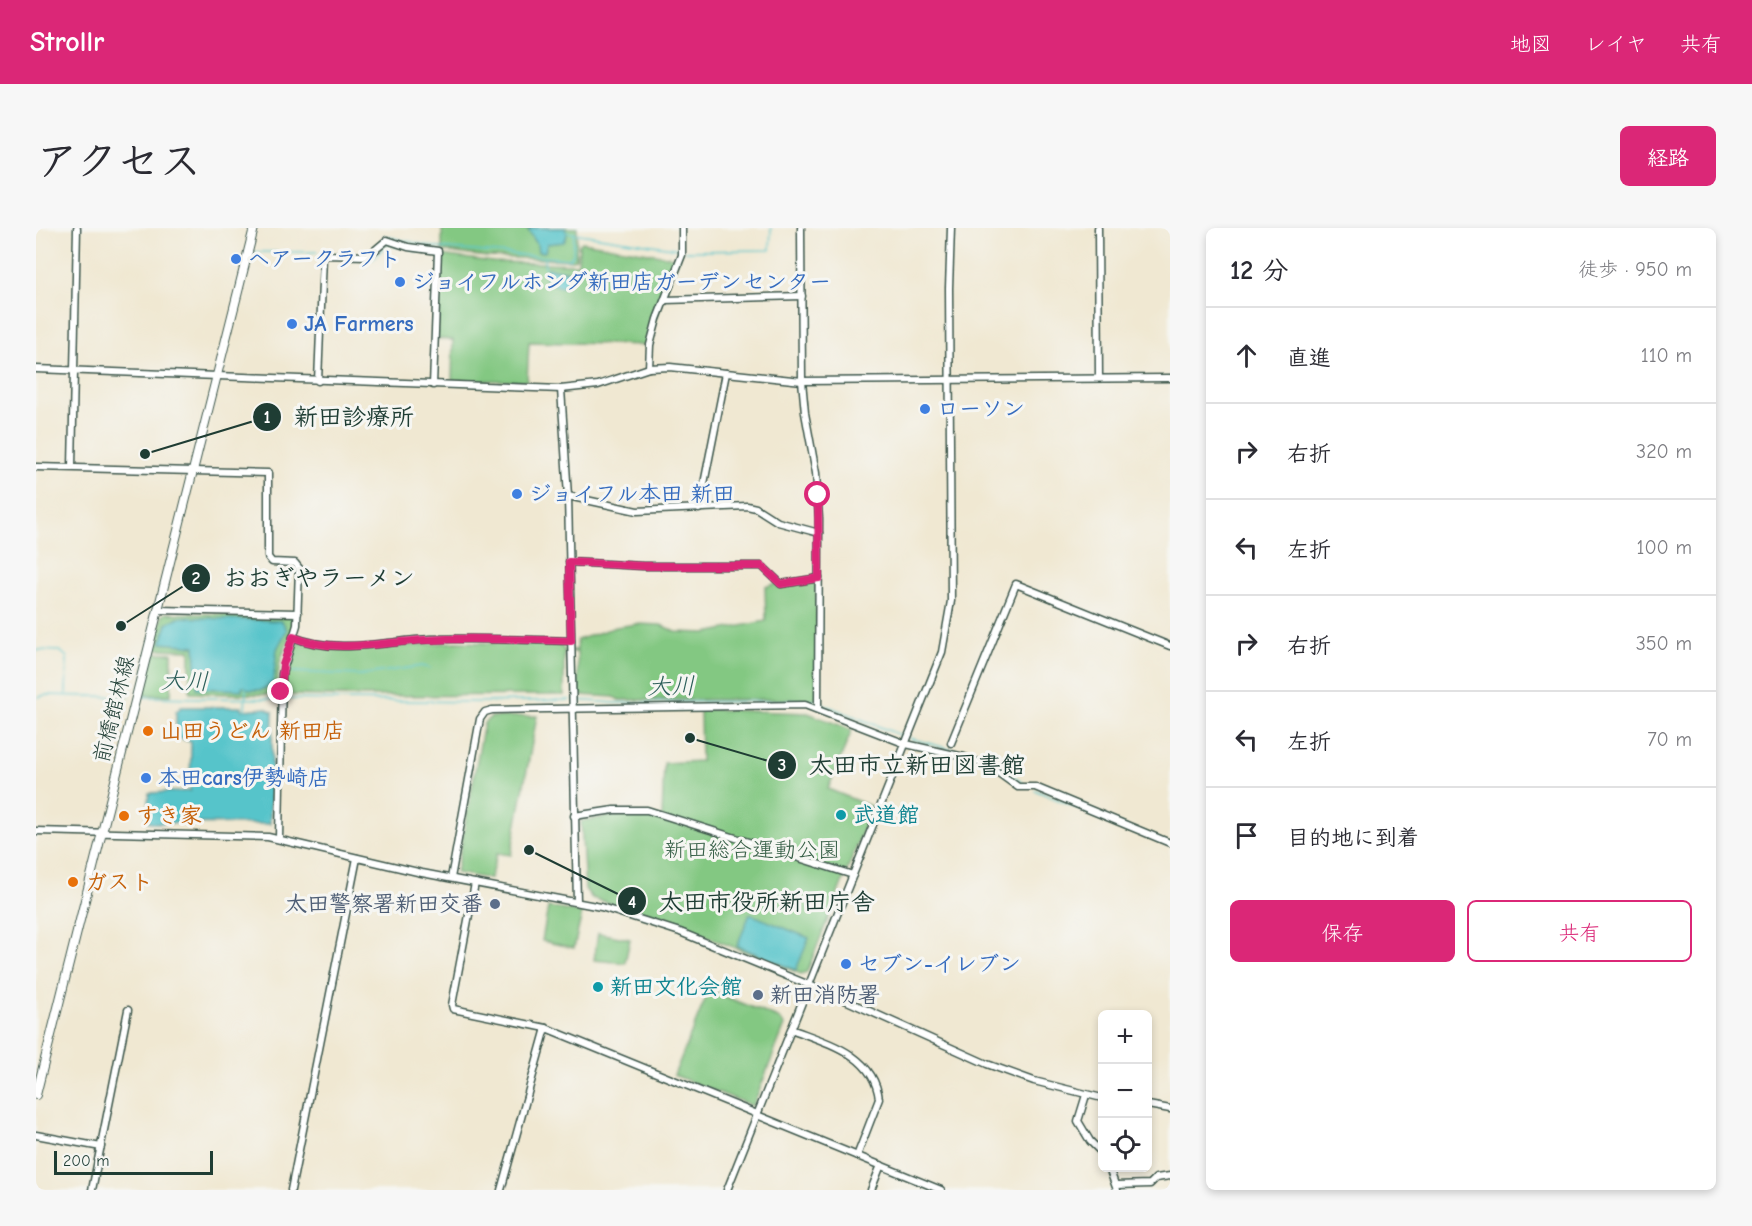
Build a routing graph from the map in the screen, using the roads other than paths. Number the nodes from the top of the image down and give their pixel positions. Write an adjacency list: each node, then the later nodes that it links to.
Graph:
1 (77, 228): 11 (street)
2 (254, 228): 13 (main road, 前橋館林線)
3 (682, 228): 8 (street)
4 (801, 228): 7 (street)
5 (951, 228): 16 (street)
6 (1098, 228): 14 (street)
7 (802, 296): 8 (street); 18 (street)
8 (664, 300): 9 (street)
9 (649, 368): 12 (street); 20 (street)
10 (36, 369): 11 (street)
11 (75, 370): 13 (street); 22 (street)
12 (726, 373): 18 (street); 25 (street)
13 (218, 377): 17 (street); 23 (main road, 前橋館林線)
14 (1099, 378): 15 (street); 16 (street)
15 (1170, 378)
16 (949, 380): 18 (street); 36 (street)
17 (318, 381): 19 (street); 19 (street)
18 (802, 381): 26 (street)
19 (433, 385): 20 (street)
20 (561, 389): 24 (street)
21 (36, 467): 22 (street)
22 (72, 468): 23 (street)
23 (194, 469): 29 (main road, 前橋館林線); 30 (street)
24 (568, 496): 25 (street); 27 (street)
25 (699, 509): 26 (street)
26 (819, 533): 28 (street)
27 (569, 562): 28 (street); 32 (street)
28 (819, 578): 35 (street)
29 (158, 610): 30 (street); 40 (main road, 前橋館林線)
30 (298, 613): 31 (street)
31 (293, 637): 32 (street); 41 (street)
32 (571, 641): 34 (street)
33 (1170, 646): 37 (street)
34 (572, 707): 35 (street); 38 (street); 45 (street)
35 (818, 708): 36 (street)
36 (908, 740): 42 (street); 44 (street)
37 (951, 743)
38 (574, 816): 44 (street); 47 (street)
39 (36, 831): 40 (street)
40 (103, 831): 41 (street); 52 (main road, 前橋館林線)
41 (279, 839): 43 (street)
42 (1170, 843)
43 (357, 858): 45 (street); 68 (street)
44 (853, 875): 48 (street)
45 (450, 878): 46 (street)
46 (475, 883): 47 (street); 50 (street)
47 (577, 902): 48 (street)
48 (810, 985): 51 (street); 53 (street)
49 (128, 1010): 59 (street)
50 (546, 1029): 57 (street); 69 (street)
51 (791, 1029): 57 (street); 61 (street)
52 (36, 1095)
53 (1086, 1095): 54 (street); 60 (street)
54 (1098, 1097)
55 (1152, 1106): 56 (street)
56 (1170, 1109)
57 (757, 1114): 61 (street); 70 (street)
58 (36, 1135): 59 (street)
59 (101, 1147): 67 (street)
60 (1098, 1149)
61 (857, 1156): 62 (street)
62 (881, 1166): 71 (street); 72 (street)
63 (1111, 1172): 66 (street)
64 (1170, 1176): 65 (street)
65 (1150, 1187): 66 (street)
66 (1117, 1188)
67 (92, 1190)
68 (291, 1190)
69 (501, 1190)
70 (727, 1190)
71 (871, 1190)
72 (941, 1190)

